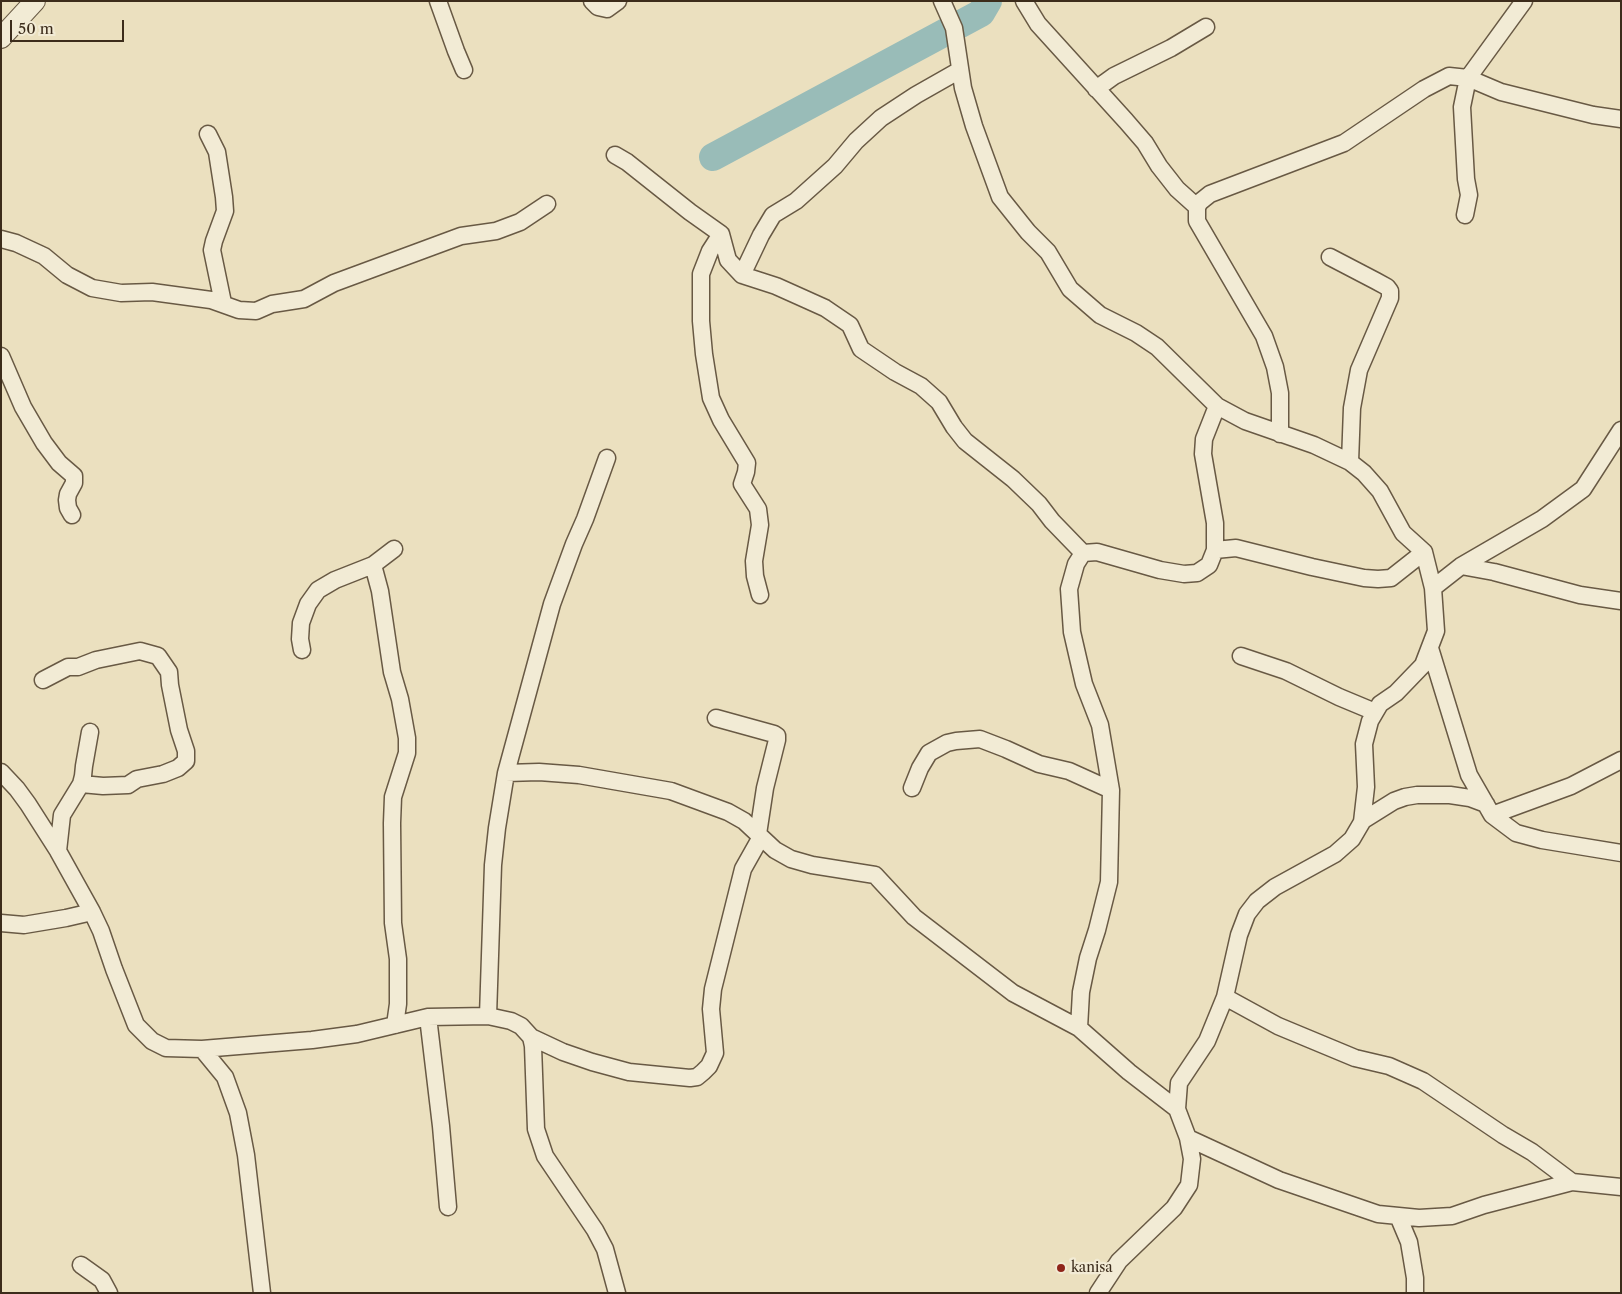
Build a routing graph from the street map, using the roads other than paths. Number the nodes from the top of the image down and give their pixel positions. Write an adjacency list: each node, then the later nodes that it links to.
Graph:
1 (35, 1): 9 (street)
2 (438, 1): 10 (street)
3 (592, 1): 4 (street)
4 (618, 1)
5 (942, 1): 11 (street)
6 (1024, 1): 13 (street)
7 (1524, 1): 12 (street)
8 (1206, 27): 13 (street)
9 (1, 38)
10 (464, 70)
11 (960, 70): 23 (street); 26 (street)
12 (1468, 78): 14 (street); 18 (street); 19 (street)
13 (1096, 89): 18 (street)
14 (1621, 119)
15 (208, 134): 24 (street)
16 (615, 155): 20 (street)
17 (547, 204): 24 (street)
18 (1197, 207): 28 (street)
19 (1465, 216)
20 (720, 234): 23 (street); 39 (street)
21 (1, 239): 24 (street)
22 (1330, 257): 30 (street)
23 (742, 275): 35 (street)
24 (223, 303)
25 (1, 356): 31 (street)
26 (1217, 406): 28 (street); 33 (street)
27 (1621, 430): 37 (street)
28 (1280, 434): 30 (street)
29 (607, 458): 50 (street)
30 (1350, 462): 34 (street)
31 (72, 515)
32 (394, 549): 36 (street)
33 (1215, 550): 34 (street); 35 (street)
34 (1424, 552): 38 (street)
35 (1083, 553): 53 (street)
36 (374, 565): 42 (street); 64 (street)
37 (1461, 566): 38 (street); 40 (street)
38 (1432, 588): 41 (street)
39 (760, 595)
40 (1621, 601)
41 (1430, 648): 45 (street); 54 (street)
42 (302, 650)
43 (1241, 656): 45 (street)
44 (43, 680): 51 (street)
45 (1375, 712): 55 (street)
46 (716, 718): 56 (street)
47 (90, 732): 51 (street)
48 (1621, 760): 54 (street)
49 (1, 772): 57 (street)
50 (506, 773): 56 (street); 62 (street)
51 (81, 784): 57 (street)
52 (912, 788): 53 (street)
53 (1111, 790): 65 (street)
54 (1489, 810): 55 (street); 58 (street)
55 (1362, 821): 61 (street)
56 (760, 836): 65 (street); 66 (street)
57 (58, 851): 59 (street)
58 (1621, 853)
59 (92, 912): 60 (street); 67 (street)
60 (1, 923)
61 (1225, 997): 68 (street); 70 (street)
62 (488, 1016): 63 (street); 66 (street)
63 (428, 1017): 64 (street); 72 (street)
64 (395, 1025): 67 (street)
65 (1079, 1028): 68 (street)
66 (531, 1037): 77 (street)
67 (202, 1049): 76 (street)
68 (1178, 1109): 69 (street)
69 (1188, 1138): 73 (street); 78 (street)
70 (1572, 1182): 71 (street); 73 (street)
71 (1621, 1187)
72 (448, 1206)
73 (1398, 1216): 79 (street)
74 (81, 1265): 75 (street)
75 (109, 1293)
76 (262, 1293)
77 (617, 1293)
78 (1098, 1293)
79 (1415, 1293)

